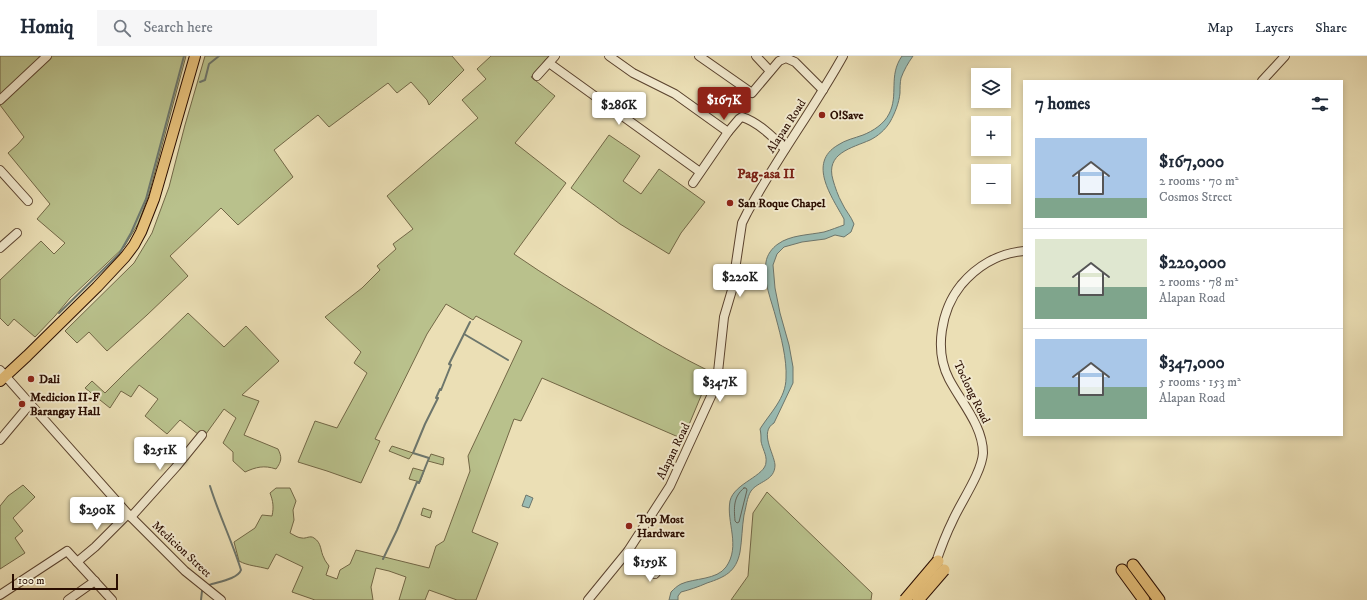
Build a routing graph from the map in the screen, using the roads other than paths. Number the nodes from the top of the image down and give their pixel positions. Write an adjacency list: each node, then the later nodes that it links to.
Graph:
1 (47, 56): 15 (street)
2 (195, 56): 25 (main road)
3 (555, 56): 10 (street)
4 (609, 56): 16 (street)
5 (699, 56): 11 (street)
6 (756, 56): 11 (street)
7 (843, 56): 14 (street, Alapan Road)
8 (1285, 56): 13 (street)
9 (796, 59): 11 (street); 14 (street)
10 (549, 63): 12 (street); 19 (street)
11 (770, 71)
12 (537, 76)
13 (1263, 80)
14 (823, 90): 17 (street, Alapan Road)
15 (0, 100)
16 (728, 132): 17 (street); 19 (street)
17 (785, 149): 30 (street, Alapan Road)
18 (0, 171): 21 (street)
19 (700, 172): 20 (street)
20 (693, 183)
21 (28, 201)
22 (17, 233): 23 (street)
23 (0, 248)
24 (1023, 251): 43 (street, Toclong Road)
25 (2, 376): 26 (street, Medicion Street)
26 (31, 403): 28 (street); 29 (street, Medicion Street)
27 (202, 436): 29 (street)
28 (0, 440)
29 (130, 516): 32 (street); 39 (street, Medicion Street)
30 (628, 551): 31 (street); 40 (street, Alapan Road)
31 (671, 556)
32 (77, 562): 35 (street); 36 (street)
33 (1133, 565): 45 (highway)
34 (1122, 570): 44 (highway)
35 (95, 581): 37 (street); 38 (street)
36 (0, 595)
37 (68, 600)
38 (112, 600)
39 (221, 600)
40 (588, 600)
41 (905, 600): 42 (highway, bridge)
42 (918, 600)
43 (924, 600)
44 (1144, 600)
45 (1159, 600)

